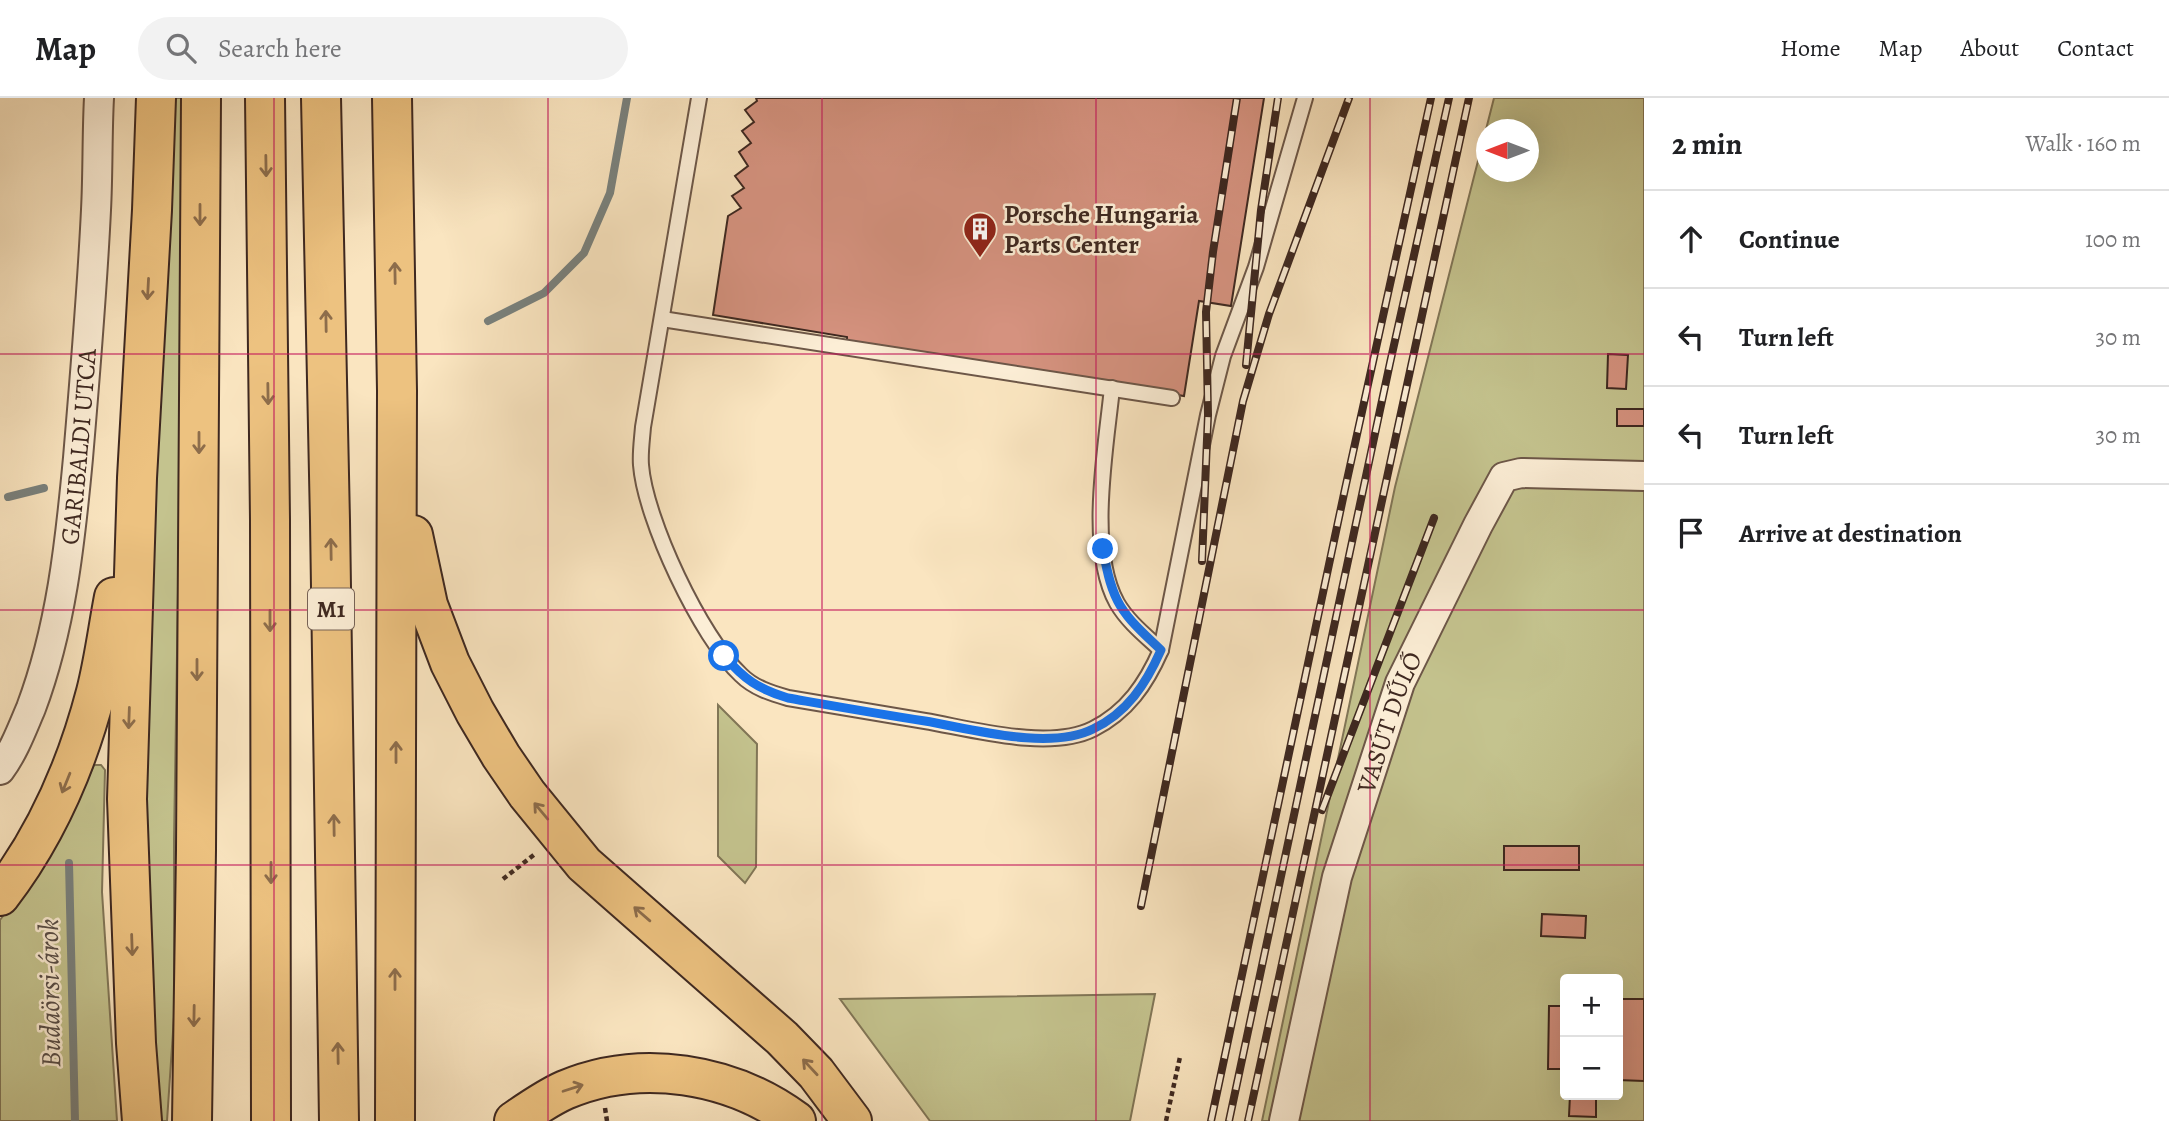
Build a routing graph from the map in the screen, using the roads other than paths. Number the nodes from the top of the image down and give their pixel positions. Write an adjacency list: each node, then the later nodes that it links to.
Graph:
1 (156, 98): 14 (highway, one-way to 14)
2 (201, 98): 19 (highway, one-way to 19)
3 (265, 98): 20 (highway, M1, one-way to 20)
4 (321, 98): 21 (highway, M1, one-way to 4)
5 (392, 98): 11 (highway, one-way to 5)
6 (699, 98): 9 (lane)
7 (1305, 98): 15 (lane)
8 (97, 103): 16 (street, GARIBALDI UTCA)
9 (662, 319): 10 (lane); 15 (lane)
10 (1112, 388): 12 (lane); 15 (lane)
11 (397, 391): 22 (highway, one-way to 11); 25 (highway, one-way to 11)
12 (1172, 398)
13 (1644, 476): 26 (street, VASÚT DŰLŐ)
14 (137, 478): 17 (highway, one-way to 17); 18 (highway, one-way to 18)
15 (1161, 650)
16 (0, 770)
17 (0, 895)
18 (142, 1121)
19 (192, 1121)
20 (271, 1121)
21 (339, 1121)
22 (395, 1121)
23 (514, 1121): 24 (highway, one-way to 24)
24 (796, 1121)
25 (852, 1121)
26 (1284, 1121)

